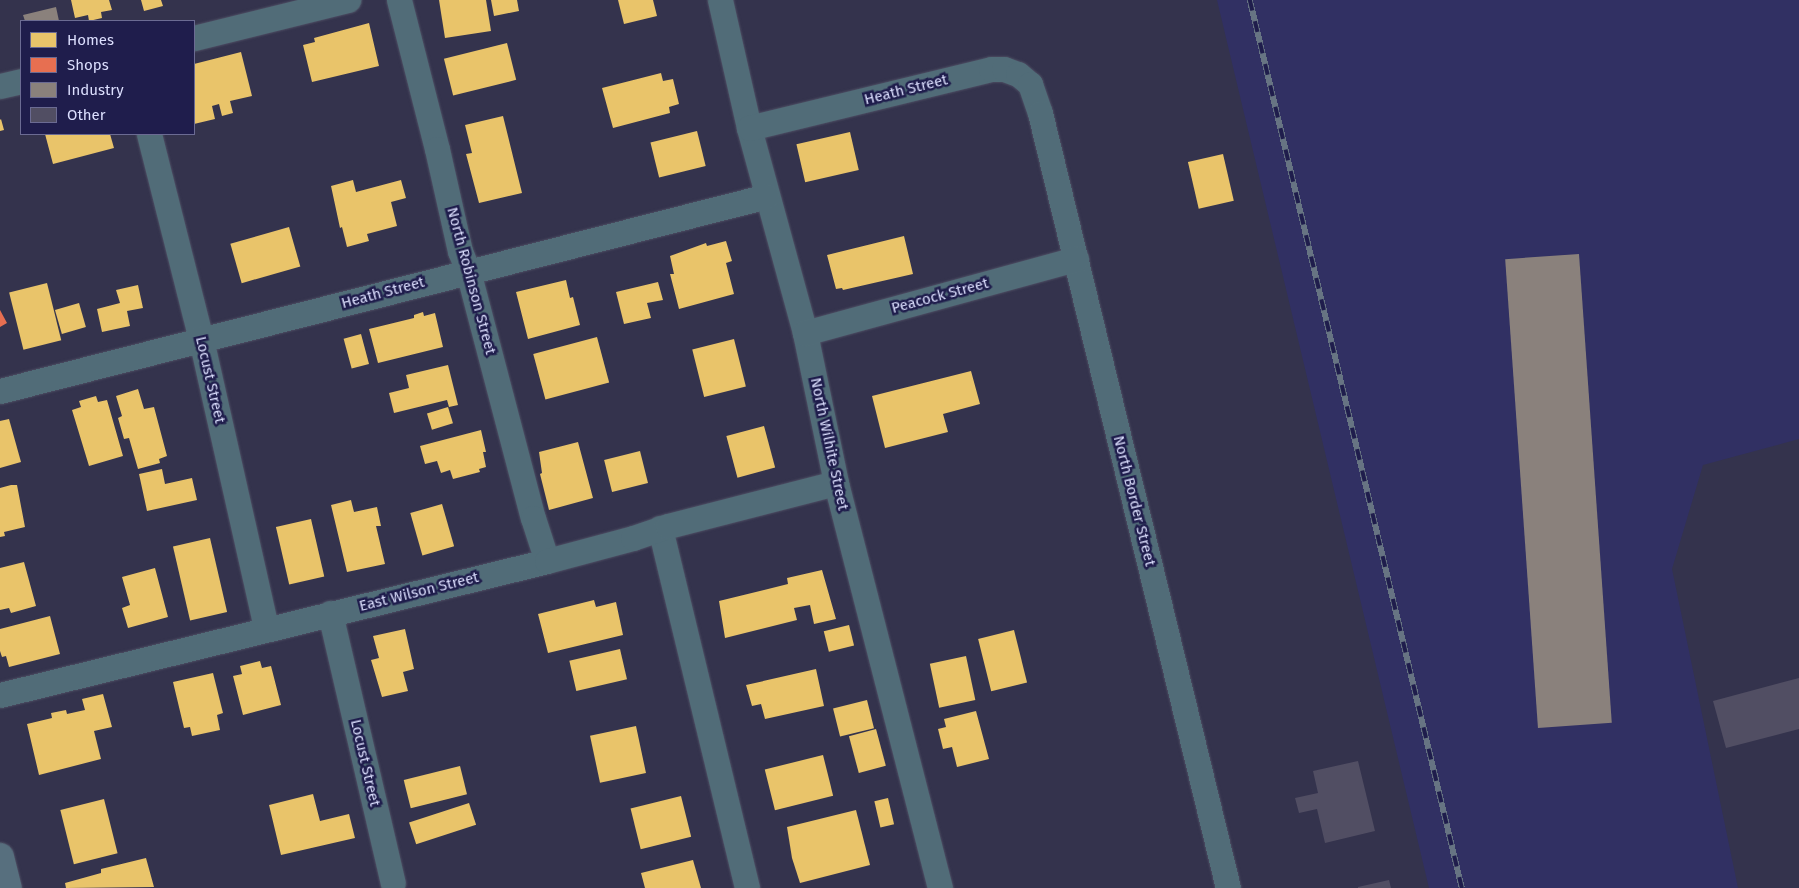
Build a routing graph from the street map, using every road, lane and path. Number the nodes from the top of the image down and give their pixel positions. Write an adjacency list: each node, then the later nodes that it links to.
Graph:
1 (348, 0): 4 (street)
2 (399, 0): 12 (street, North Robinson Street)
3 (720, 0): 8 (street, North Wilhite Street)
4 (195, 38)
5 (20, 81): 6 (street)
6 (0, 86)
7 (1040, 113): 8 (street, Heath Street); 11 (street, North Border Street)
8 (749, 128): 10 (street, North Wilhite Street)
9 (149, 135): 14 (street, Locust Street)
10 (767, 196): 12 (street, Heath Street); 13 (street, North Wilhite Street)
11 (1076, 260): 13 (street, Peacock Street); 27 (street, North Border Street)
12 (468, 271): 14 (street, Heath Street); 18 (street, North Robinson Street)
13 (805, 332): 16 (street, North Wilhite Street)
14 (201, 339): 15 (street, Heath Street); 20 (street, Locust Street)
15 (0, 391)
16 (836, 483): 17 (street, East Wilson Street); 26 (street, North Wilhite Street)
17 (660, 528): 18 (street, East Wilson Street); 25 (street)
18 (547, 561): 19 (street, East Wilson Street)
19 (330, 613): 20 (street, East Wilson Street); 23 (street, Locust Street)
20 (266, 628): 21 (street, East Wilson Street)
21 (0, 695)
22 (0, 857): 24 (street)
23 (393, 883)
24 (8, 888)
25 (747, 888)
26 (940, 888)
27 (1228, 888)

